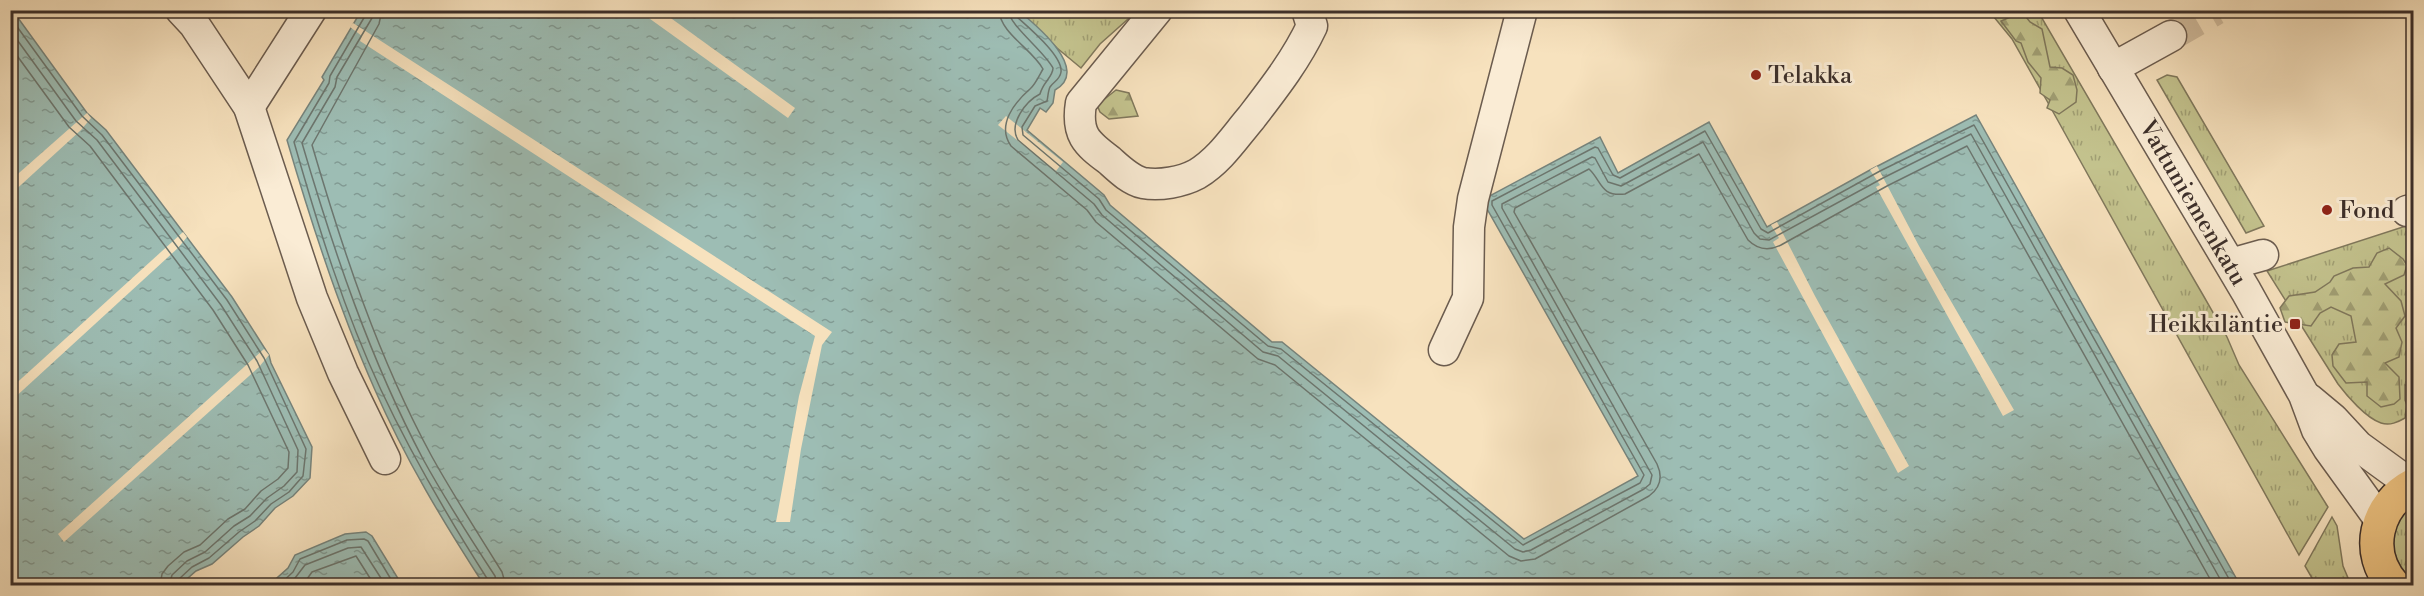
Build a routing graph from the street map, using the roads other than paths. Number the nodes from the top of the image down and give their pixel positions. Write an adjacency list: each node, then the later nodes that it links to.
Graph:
1 (181, 10): 9 (street)
2 (311, 10): 9 (street)
3 (1157, 10): 4 (street)
4 (1307, 10)
5 (1522, 10): 12 (street)
6 (2079, 10): 8 (street, Vattuniemenkatu)
7 (2171, 36): 8 (street)
8 (2113, 68): 11 (street, Vattuniemenkatu)
9 (249, 107): 14 (street)
10 (2263, 255): 11 (street)
11 (2231, 264): 13 (street, Vattuniemenkatu)
12 (1444, 350)
13 (2304, 395): 15 (street, Vattuniemenkatu); 16 (street, Vattuniemenkatu)
14 (385, 459)
15 (2413, 486): 16 (main road)
16 (2380, 520): 17 (main road)
17 (2394, 585)

